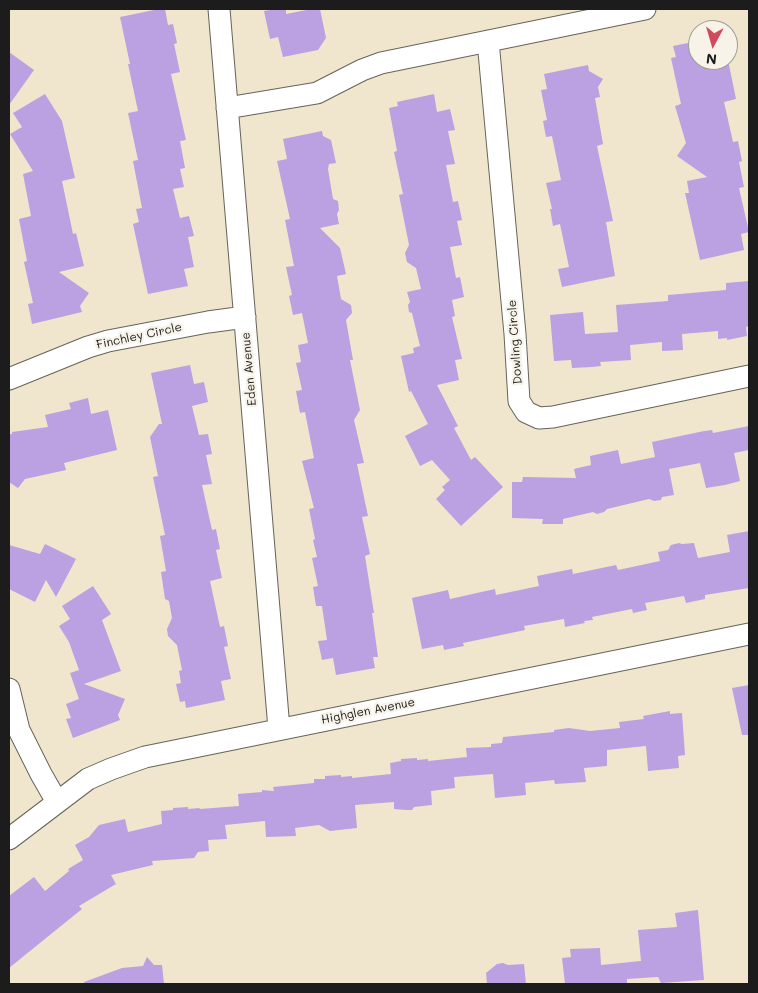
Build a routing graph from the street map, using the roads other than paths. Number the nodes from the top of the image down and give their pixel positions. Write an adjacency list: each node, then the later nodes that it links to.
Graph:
1 (219, 9): 4 (street, Eden Avenue)
2 (645, 9): 3 (street)
3 (488, 41): 4 (street); 6 (street, Dowling Circle)
4 (227, 108): 5 (street, Eden Avenue)
5 (245, 317): 7 (street, Finchley Circle); 10 (street, Eden Avenue)
6 (749, 376)
7 (9, 379)
8 (749, 634): 10 (street, Highglen Avenue)
9 (9, 689): 11 (street)
10 (279, 729): 11 (street, Highglen Avenue)
11 (57, 802): 12 (street, Highglen Avenue)
12 (9, 839)

